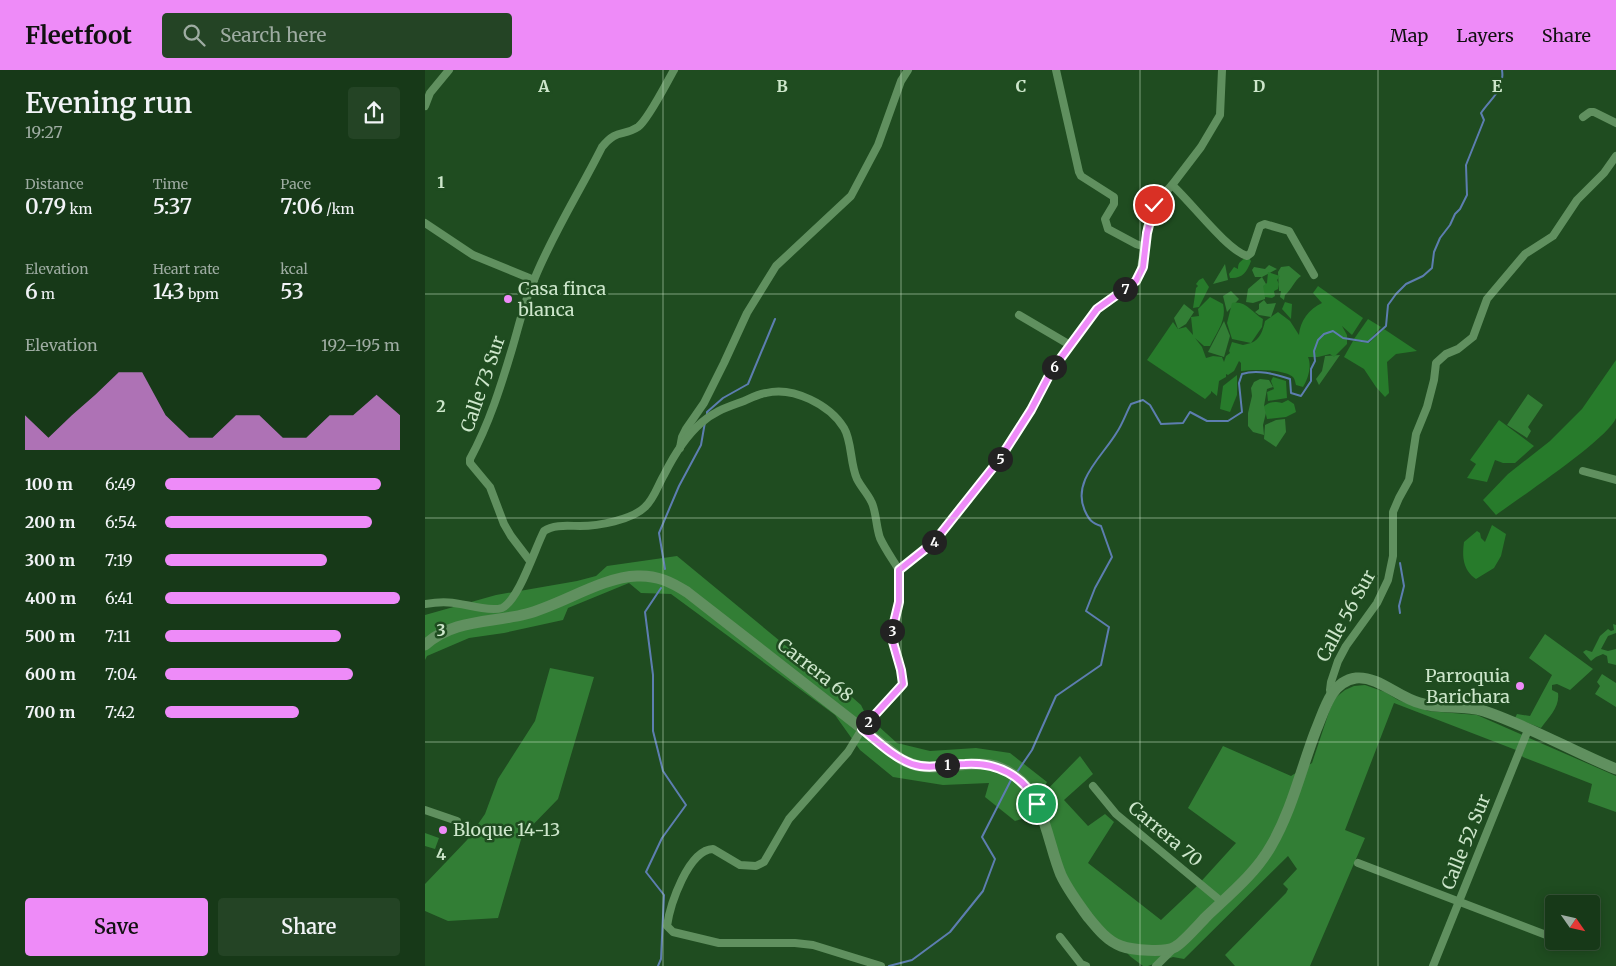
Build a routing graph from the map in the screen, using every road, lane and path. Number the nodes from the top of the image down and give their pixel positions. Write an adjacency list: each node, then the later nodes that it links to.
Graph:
1 (449, 70): 6 (street)
2 (673, 70): 14 (street, Calle 73 Sur)
3 (908, 70): 17 (street)
4 (1056, 70): 12 (street)
5 (1222, 70): 10 (street)
6 (425, 106)
7 (1583, 117): 8 (street)
8 (1616, 124)
9 (1616, 156): 24 (street, Calle 56 Sur)
10 (1172, 185): 12 (street); 13 (street)
11 (425, 222): 14 (street)
12 (1145, 247): 16 (street)
13 (1314, 275)
14 (534, 280): 20 (street, Calle 73 Sur)
15 (1019, 315): 16 (street)
16 (1071, 345): 21 (street)
17 (679, 450): 20 (street); 21 (street)
18 (1583, 471): 19 (street)
19 (1616, 480)
20 (530, 561): 22 (street)
21 (899, 570): 25 (street)
22 (425, 604)
23 (425, 645): 25 (street, Carrera 68)
24 (1331, 694): 26 (street); 33 (street, Calle 56 Sur)
25 (862, 729): 36 (street, Carrera 68); 37 (street)
26 (1528, 730): 27 (street); 32 (street, Calle 52 Sur)
27 (1616, 769)
28 (1093, 786): 33 (street, Carrera 70)
29 (425, 810): 30 (street)
30 (457, 820)
31 (1358, 863): 32 (street)
32 (1459, 901): 34 (street); 40 (street, Calle 52 Sur)
33 (1222, 902): 36 (street, Calle 56 Sur)
34 (1545, 934)
35 (1060, 937): 38 (street)
36 (1174, 948): 39 (street, Calle 56 Sur)
37 (880, 966)
38 (1086, 966)
39 (1156, 966)
40 (1433, 966)

